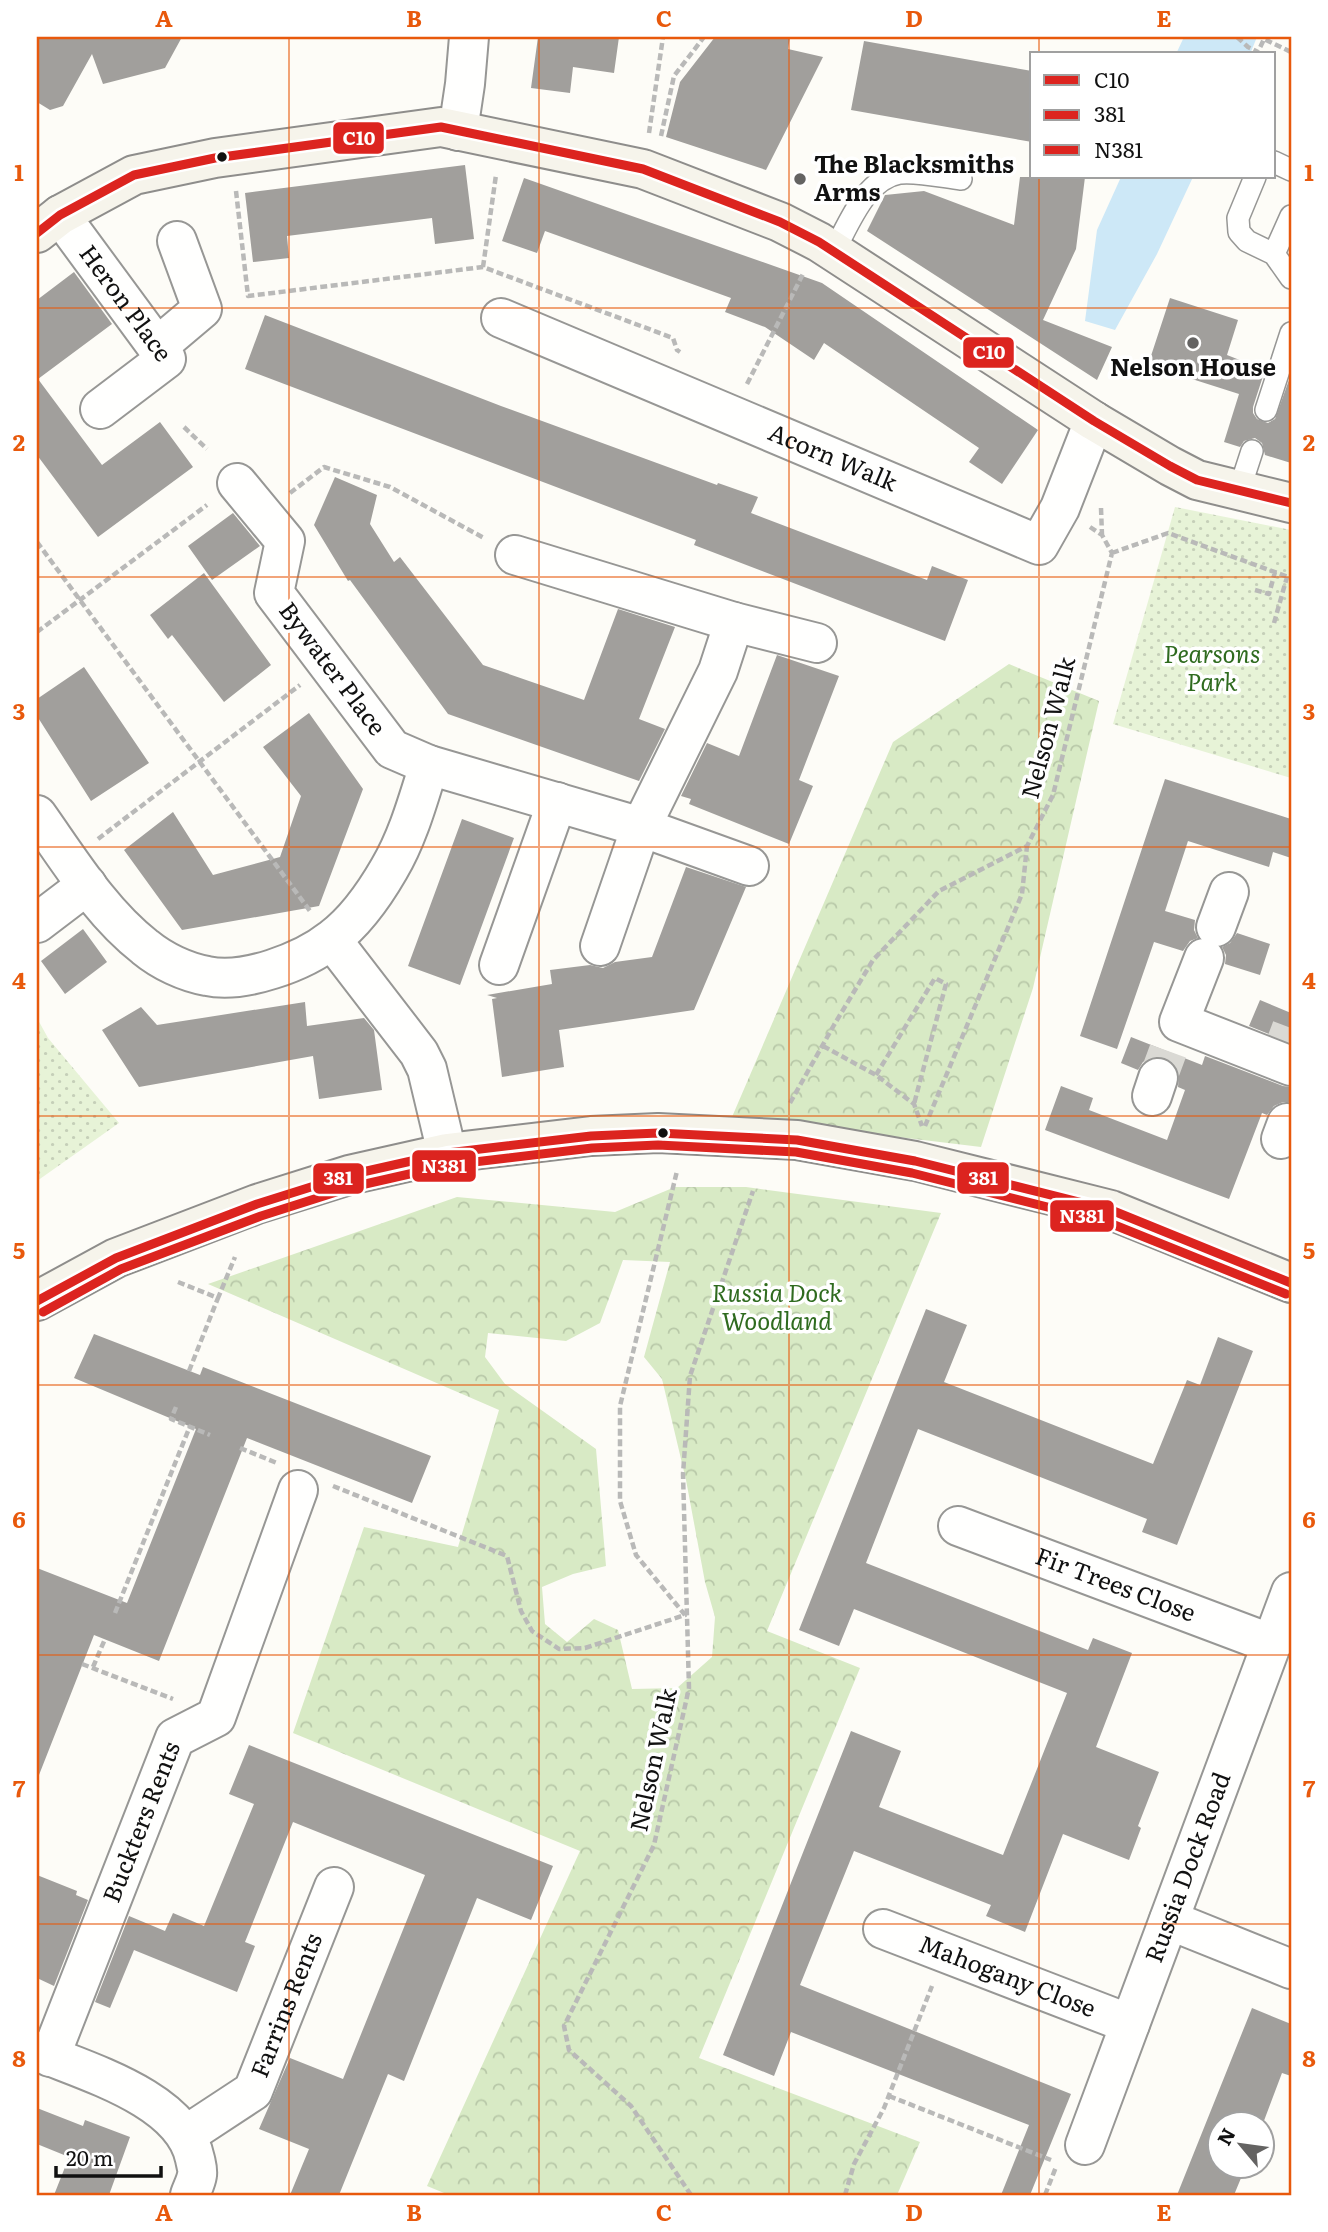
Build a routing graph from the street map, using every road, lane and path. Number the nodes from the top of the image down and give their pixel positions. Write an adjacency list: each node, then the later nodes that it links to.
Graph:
1 (469, 37): 6 (street)
2 (663, 37): 7 (path)
3 (704, 37): 9 (path)
4 (1237, 37): 5 (path)
5 (1291, 53)
6 (458, 131): 8 (street); 13 (street)
7 (648, 139)
8 (501, 140): 15 (street); 17 (path)
9 (660, 147)
10 (1255, 178): 16 (lane)
11 (961, 179): 15 (lane)
12 (1291, 216): 16 (lane)
13 (48, 224): 21 (street, Heron Place)
14 (177, 240): 21 (street)
15 (827, 246): 22 (path); 25 (street)
16 (1273, 254): 18 (lane)
17 (483, 267)
18 (1291, 278)
19 (501, 318): 25 (street, Acorn Walk)
20 (1291, 333): 24 (lane)
21 (157, 346): 23 (street, Heron Place)
22 (747, 384)
23 (100, 409)
24 (1266, 410)
25 (1094, 421): 30 (street)
26 (184, 427): 27 (path)
27 (207, 449)
28 (1252, 451): 30 (lane)
29 (236, 483): 32 (street, Bywater Place); 38 (path)
30 (1239, 491): 31 (street)
31 (1291, 503)
32 (262, 514): 34 (path); 43 (street, Bywater Place)
33 (37, 542): 38 (path)
34 (515, 555): 39 (street)
35 (1275, 572): 36 (path); 37 (path); 49 (path, Nelson Walk)
36 (1289, 578): 40 (path)
37 (1255, 590)
38 (79, 600): 41 (path); 44 (path)
39 (734, 622): 42 (street); 48 (street)
40 (1274, 623)
41 (37, 632)
42 (817, 643)
43 (327, 664): 44 (path); 45 (street, Bywater Place)
44 (199, 762): 51 (path); 54 (path)
45 (429, 765): 46 (street, Bywater Place); 54 (street)
46 (557, 802): 48 (street, Bywater Place); 56 (street)
47 (37, 816): 51 (street)
48 (641, 827): 50 (street, Bywater Place); 55 (street)
49 (1027, 846): 57 (path); 61 (path)
50 (749, 866)
51 (78, 873): 52 (street); 54 (street)
52 (37, 923)
53 (1216, 926): 58 (street)
54 (332, 940): 63 (street)
55 (600, 946)
56 (499, 965)
57 (822, 1046): 59 (path); 60 (path)
58 (1285, 1057)
59 (876, 1075): 61 (path); 61 (path)
60 (790, 1103)
61 (914, 1104)
62 (684, 1133): 63 (street); 67 (street); 79 (path)
63 (447, 1153): 69 (street)
64 (753, 1191): 79 (path, Nelson Walk)
65 (235, 1257): 68 (path)
66 (178, 1282): 68 (path)
67 (1291, 1283)
68 (218, 1298): 70 (path)
69 (37, 1301)
70 (189, 1371)
71 (176, 1407): 72 (path)
72 (190, 1426): 73 (path); 78 (path)
73 (210, 1435)
74 (240, 1448): 75 (path)
75 (302, 1479): 79 (path); 84 (street)
76 (958, 1526): 81 (street, Fir Trees Close)
77 (1291, 1592): 81 (street, Russia Dock Road)
78 (115, 1613)
79 (685, 1615): 96 (path, Nelson Walk)
80 (105, 1639): 83 (path)
81 (1272, 1644): 86 (street, Russia Dock Road)
82 (82, 1664): 83 (path)
83 (93, 1667): 84 (path)
84 (216, 1717): 91 (street, Buckters Rents)
85 (334, 1887): 93 (street, Farrins Rents)
86 (1170, 1920): 89 (street); 90 (street, Russia Dock Road)
87 (883, 1929): 88 (street, Mahogany Close)
88 (945, 1953): 90 (street, Mahogany Close); 92 (path)
89 (1291, 1969)
90 (1130, 2024): 94 (street, Russia Dock Road)
91 (44, 2054): 93 (street)
92 (889, 2096): 97 (path); 98 (path)
93 (186, 2135): 95 (street)
94 (1085, 2145)
95 (190, 2195)
96 (691, 2195)
97 (845, 2195)
98 (1045, 2195)

